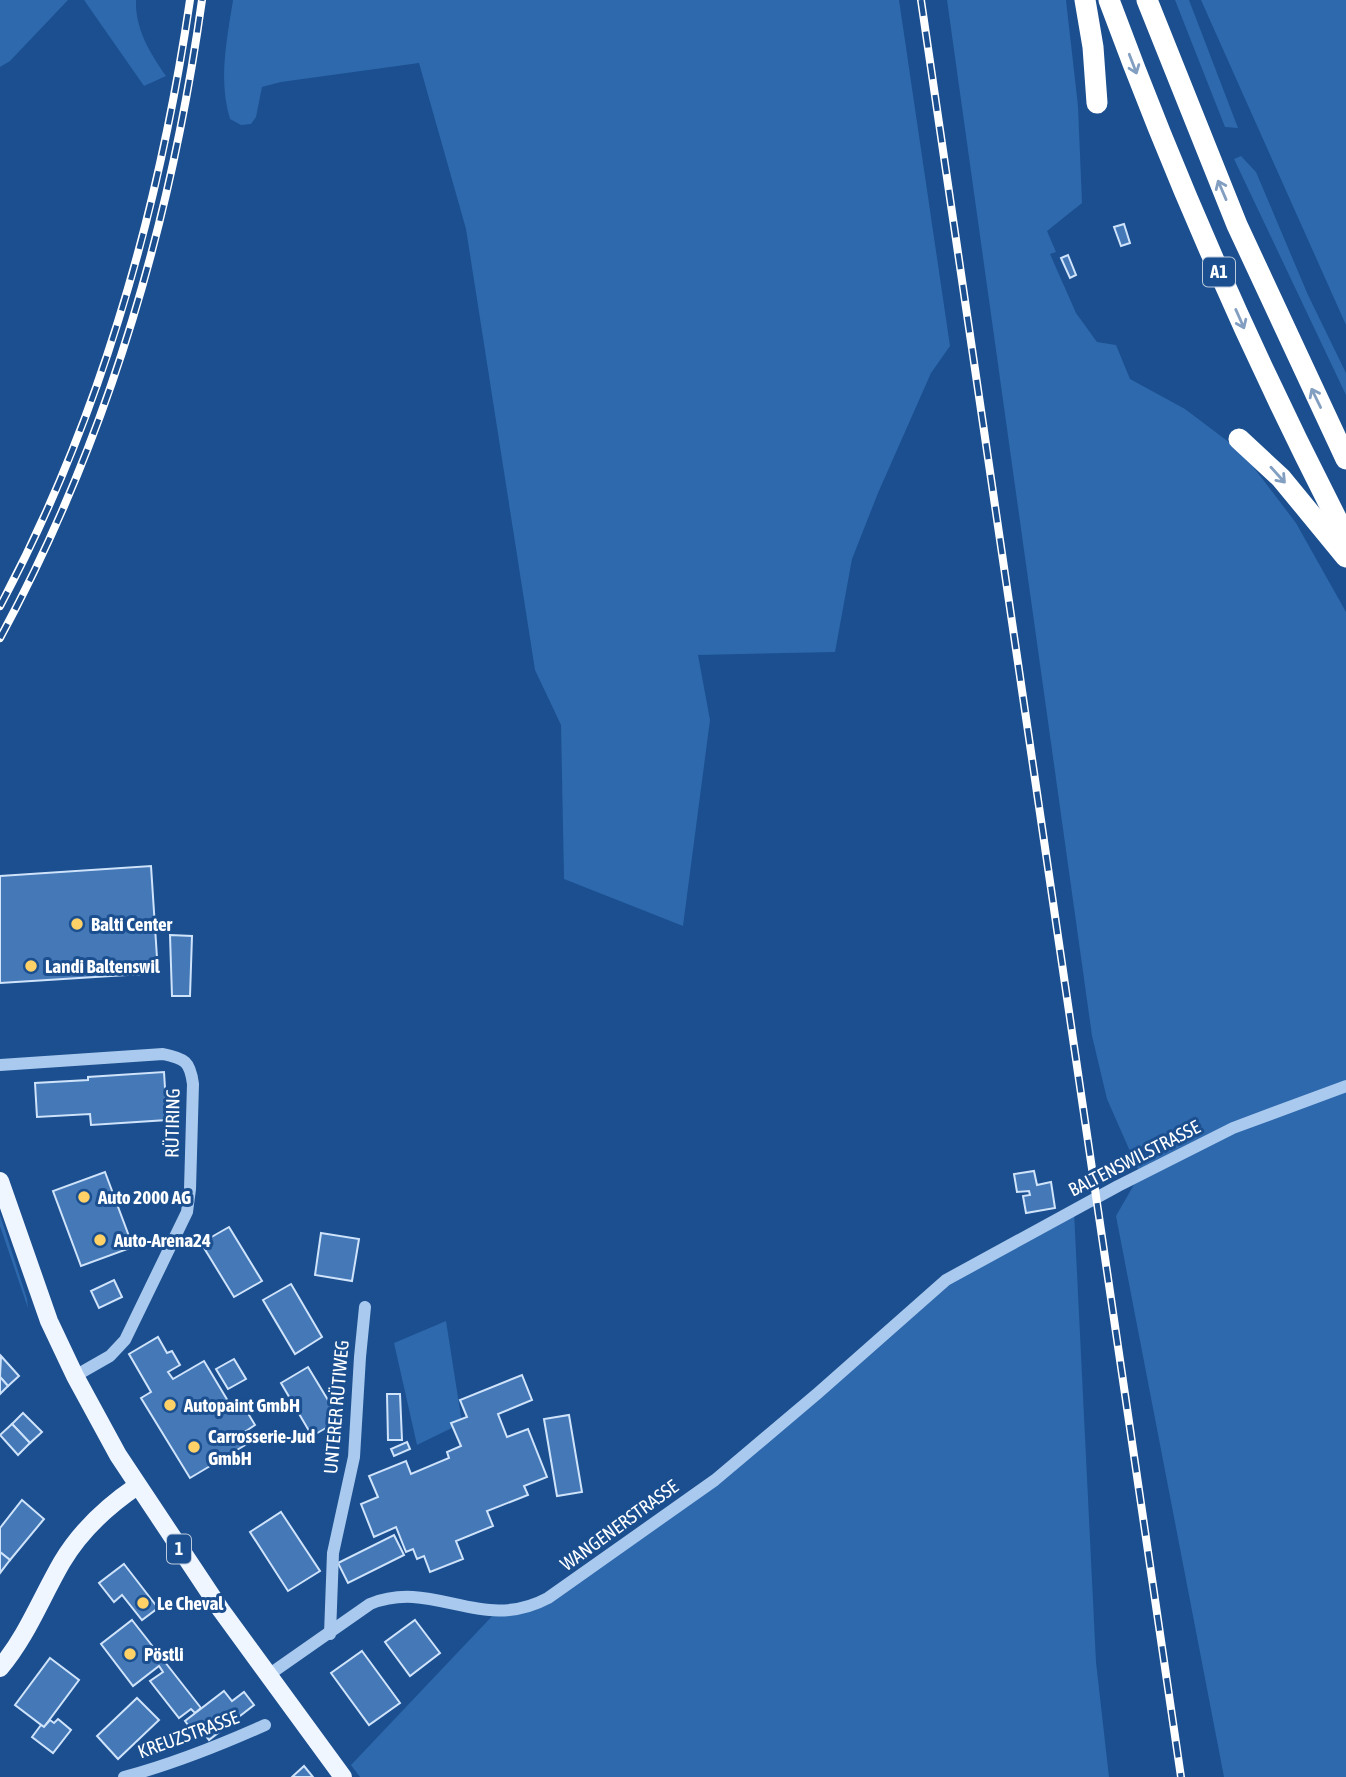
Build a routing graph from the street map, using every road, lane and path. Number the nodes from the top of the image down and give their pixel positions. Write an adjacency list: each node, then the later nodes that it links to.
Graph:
1 (1085, 0): 4 (highway)
2 (1109, 0): 7 (highway, A1, one-way to 7)
3 (1147, 0): 6 (highway, A1, one-way to 3)
4 (1097, 103)
5 (1239, 439): 8 (highway, one-way to 8)
6 (1346, 459)
7 (1346, 537)
8 (1346, 557)
9 (0, 1065): 14 (street, RÜTIRING)
10 (1346, 1086): 12 (street, BALTENSWILSTRASSE)
11 (0, 1181): 14 (main road, 1)
12 (946, 1280): 16 (street, WANGENERSTRASSE)
13 (365, 1307): 16 (street, UNTERER RÜTIWEG)
14 (75, 1376): 15 (main road, 1)
15 (137, 1486): 17 (main road); 18 (main road, 1)
16 (330, 1634): 18 (street, WANGENERSTRASSE)
17 (0, 1668)
18 (267, 1676): 21 (main road, 1)
19 (265, 1726): 20 (street, KREUZSTRASSE)
20 (124, 1777)
21 (343, 1777)

